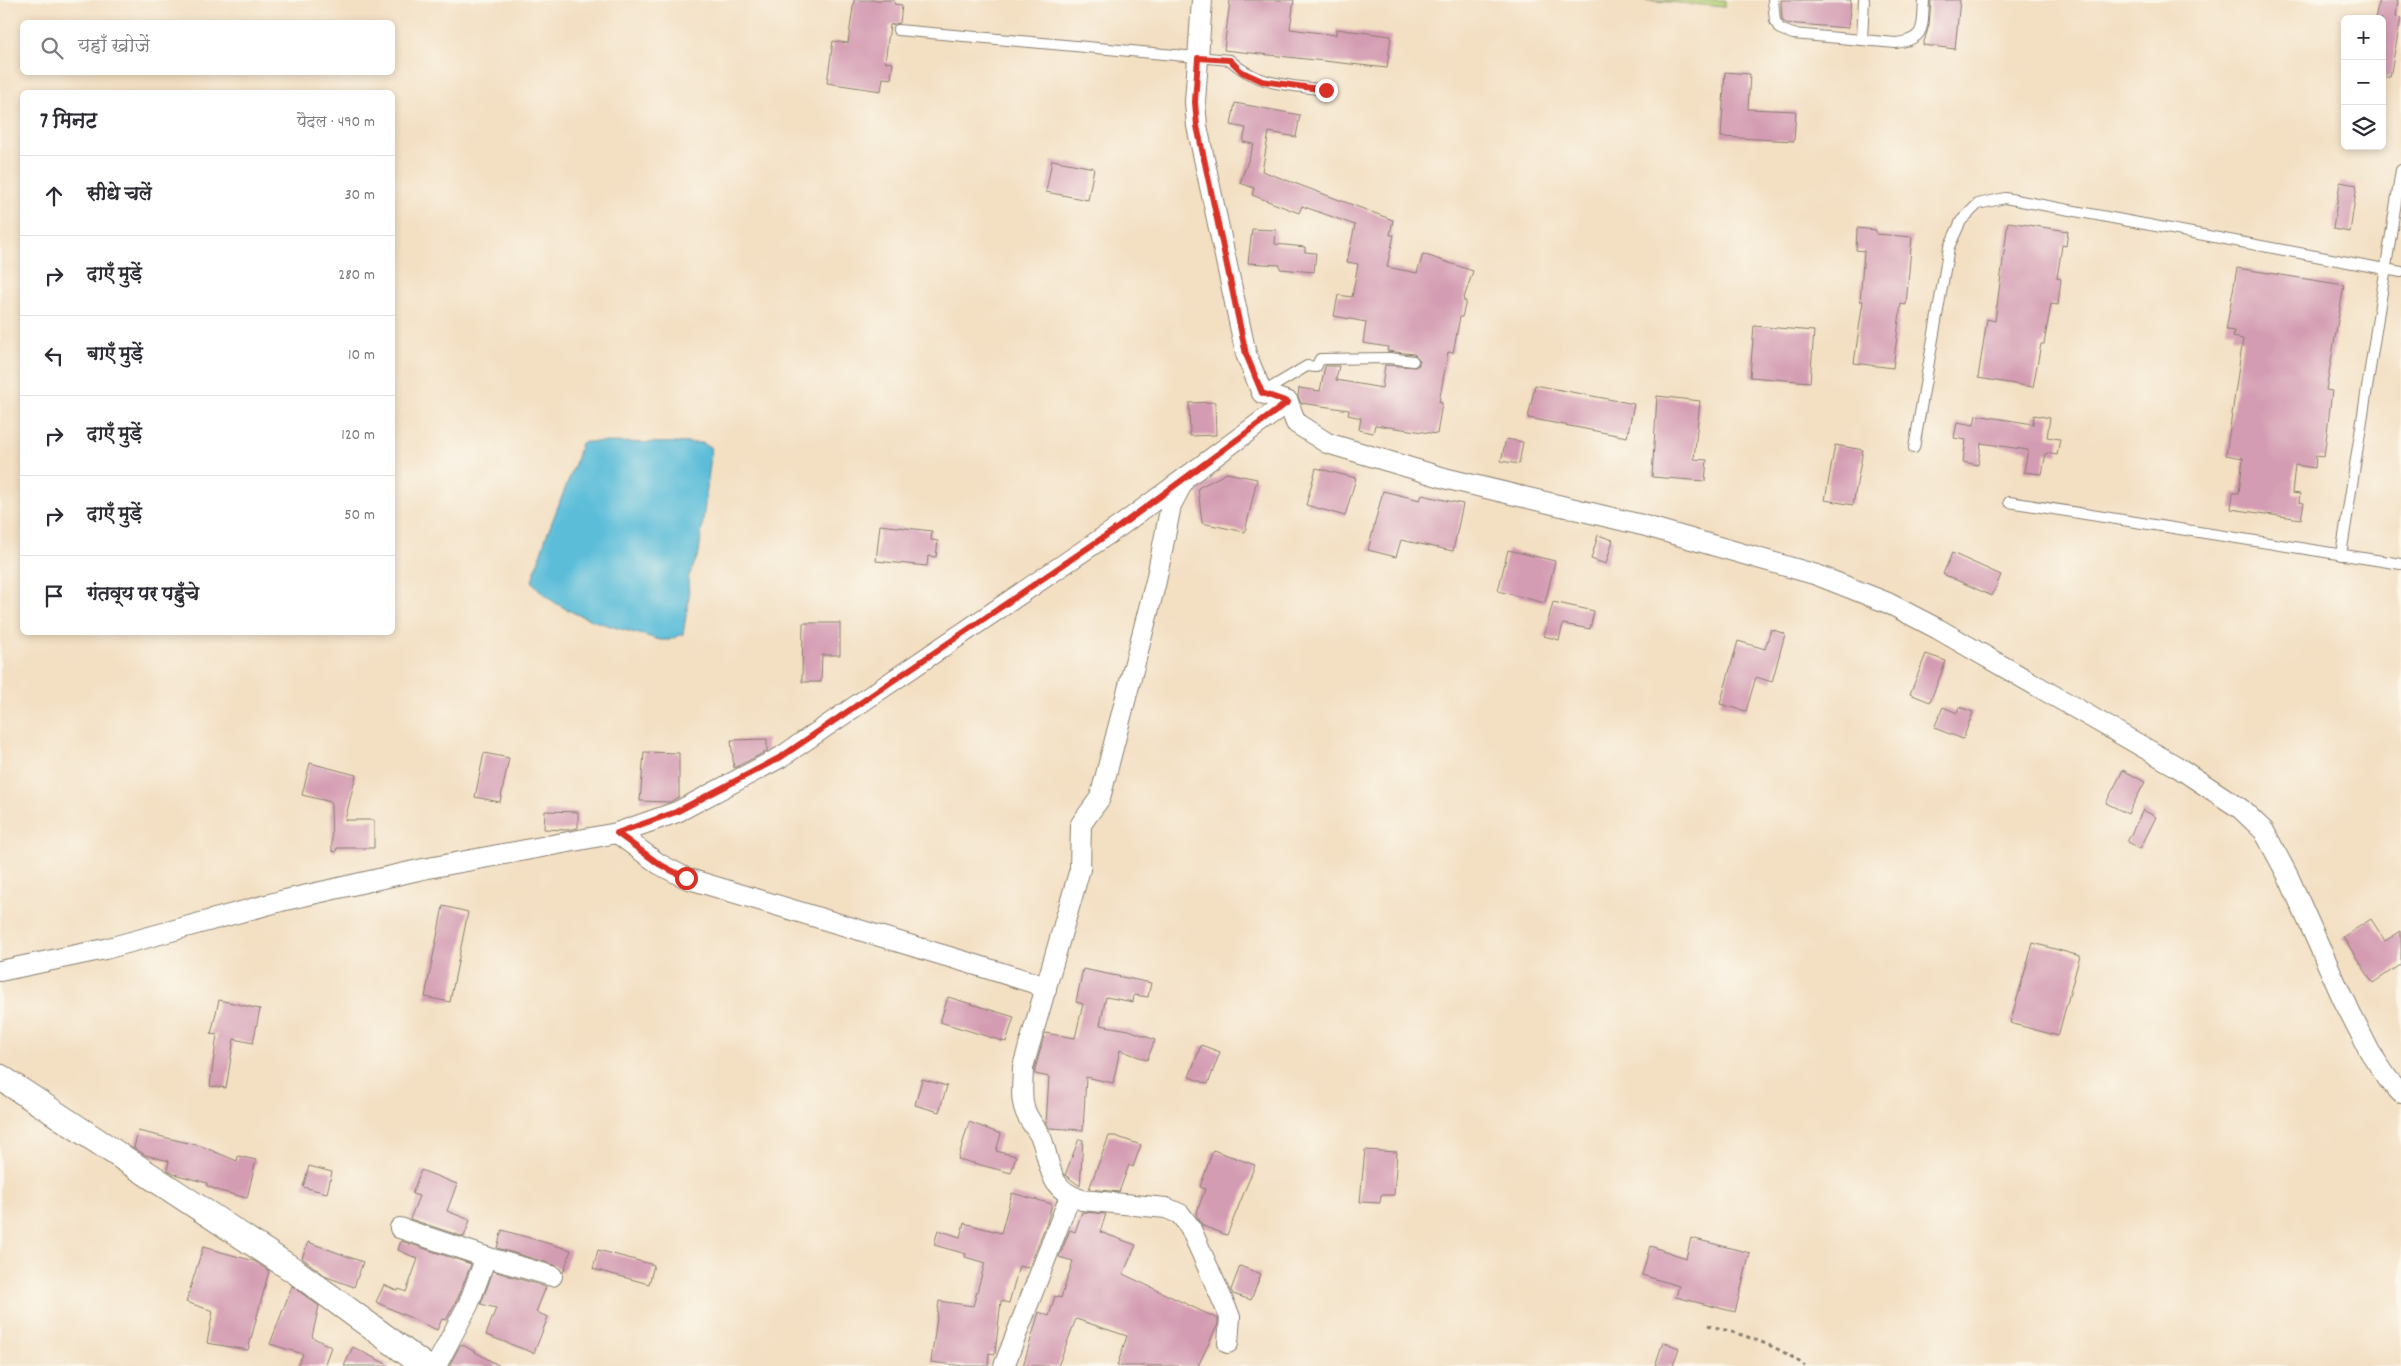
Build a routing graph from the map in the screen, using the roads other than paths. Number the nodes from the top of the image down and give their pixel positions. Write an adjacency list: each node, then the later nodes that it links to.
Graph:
1 (1202, 0): 7 (street)
2 (1773, 0): 6 (lane)
3 (1864, 0): 6 (lane)
4 (1924, 0): 6 (lane)
5 (898, 30): 7 (lane)
6 (1862, 40)
7 (1198, 58): 8 (lane); 13 (street)
8 (1326, 90)
9 (2401, 170): 10 (lane)
10 (2386, 269): 11 (lane); 15 (lane); 18 (lane)
11 (2401, 272)
12 (1413, 361): 13 (lane)
13 (1262, 393): 14 (street)
14 (1288, 402): 16 (street); 24 (street)
15 (1914, 448)
16 (1185, 478): 20 (street); 22 (street)
17 (2008, 502): 18 (lane)
18 (2341, 555): 19 (lane)
19 (2401, 564)
20 (617, 833): 21 (street); 22 (street)
21 (0, 971)
22 (1046, 990): 25 (street)
23 (0, 1077): 30 (street)
24 (2401, 1093)
25 (1070, 1196): 29 (street); 32 (street)
26 (400, 1228): 27 (street)
27 (486, 1257): 28 (street); 31 (street)
28 (552, 1276)
29 (1228, 1343)
30 (425, 1366)
31 (436, 1366)
32 (1004, 1366)

